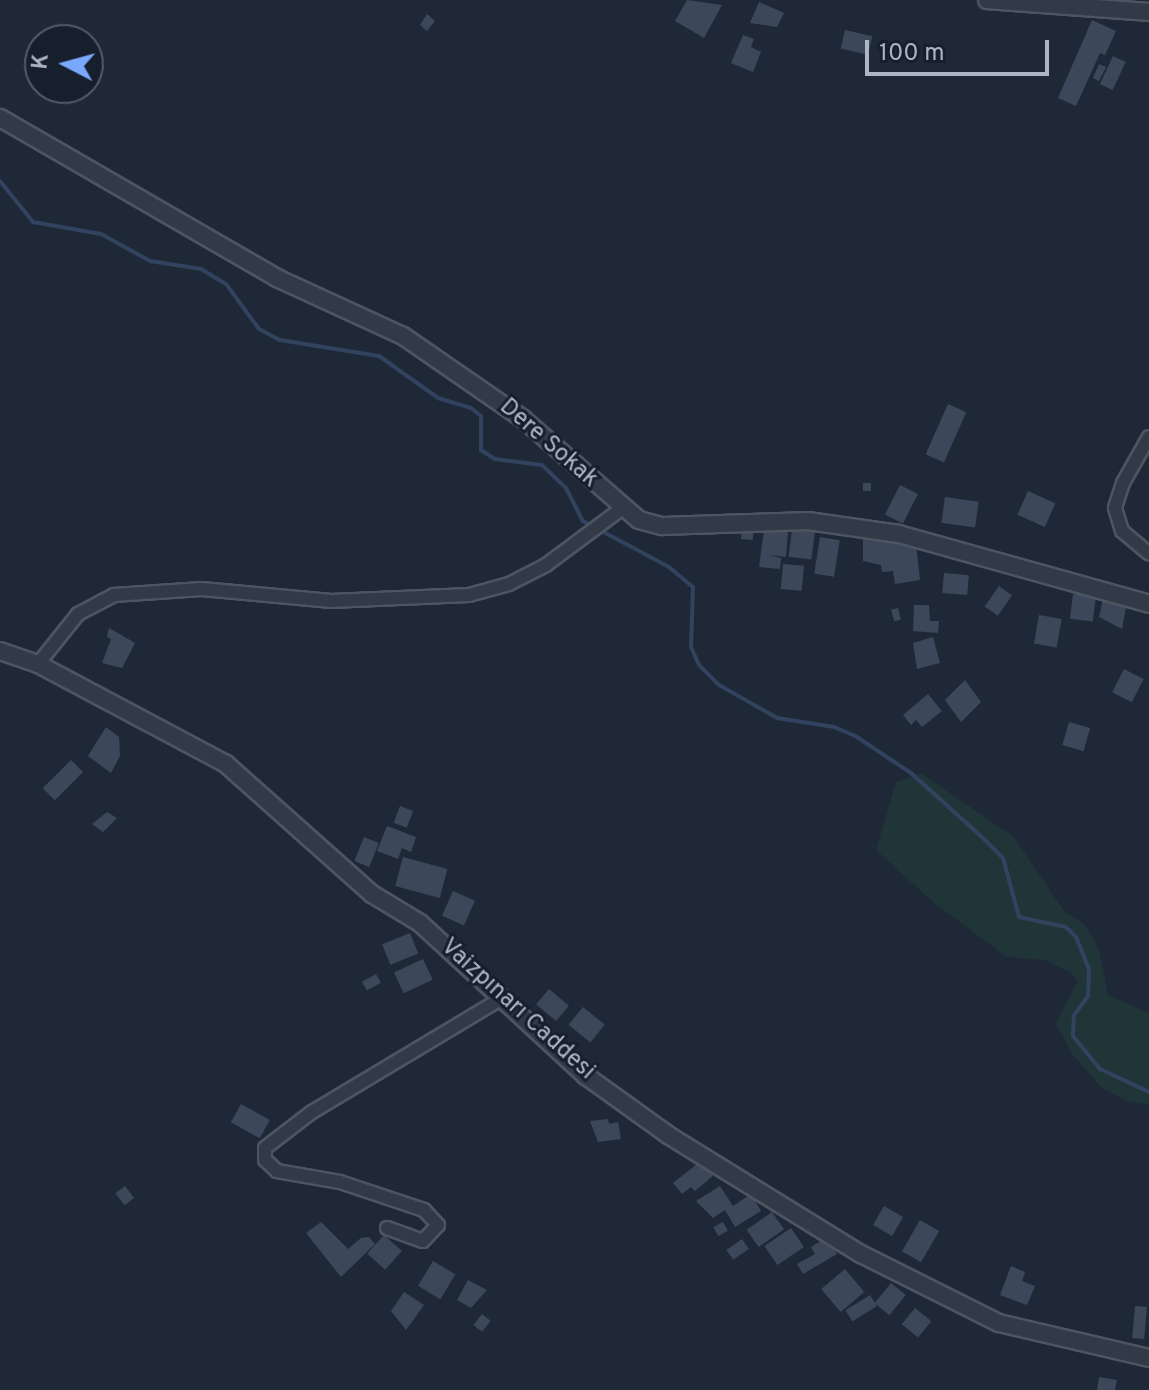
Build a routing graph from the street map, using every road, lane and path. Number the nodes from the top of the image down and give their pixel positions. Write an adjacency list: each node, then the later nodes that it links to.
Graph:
1 (987, 0): 2 (street)
2 (1149, 12)
3 (0, 118): 5 (street, Dere Sokak)
4 (1149, 437): 6 (street)
5 (621, 509): 7 (street, Dere Sokak); 9 (street)
6 (1149, 554)
7 (1149, 604)
8 (0, 651): 9 (street, Vaizpınarı Caddesi)
9 (38, 664): 10 (street, Vaizpınarı Caddesi)
10 (499, 1000): 11 (street); 12 (street, Vaizpınarı Caddesi)
11 (387, 1228)
12 (1149, 1358)

